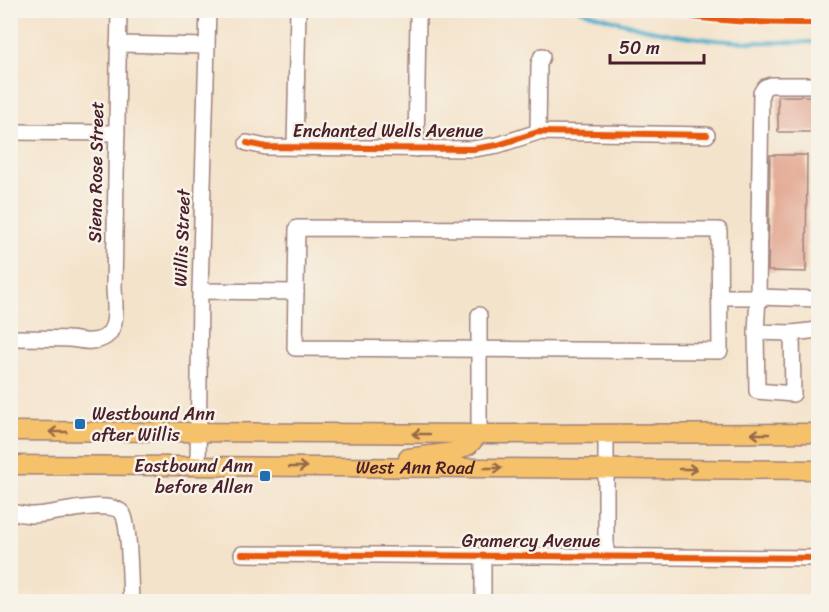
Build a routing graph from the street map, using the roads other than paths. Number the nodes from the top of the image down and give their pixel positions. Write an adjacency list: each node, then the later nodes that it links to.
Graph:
1 (119, 10): 5 (street, Siena Rose Street)
2 (208, 10): 6 (street, Willis Street)
3 (298, 10): 14 (street)
4 (415, 10): 15 (street)
5 (118, 44): 6 (street); 11 (street, Siena Rose Street)
6 (207, 46): 16 (street, Willis Street)
7 (542, 56): 10 (street)
8 (819, 85): 19 (street)
9 (10, 132): 11 (street)
10 (538, 132): 12 (street, Enchanted Wells Avenue); 15 (street, Enchanted Wells Avenue)
11 (117, 133): 25 (street, Siena Rose Street)
12 (707, 135)
13 (248, 143): 14 (street, Enchanted Wells Avenue)
14 (295, 147): 15 (street, Enchanted Wells Avenue)
15 (416, 149)
16 (200, 291): 17 (street); 28 (street, Willis Street)
17 (296, 292): 18 (street); 26 (street)
18 (719, 297): 19 (street); 26 (street)
19 (758, 297): 20 (street); 23 (street)
20 (819, 300)
21 (479, 315): 26 (street)
22 (819, 330): 24 (street)
23 (756, 332): 24 (street); 24 (street)
24 (792, 333)
25 (10, 338)
26 (479, 350): 30 (street)
27 (10, 431): 28 (main road, West Ann Road, one-way to 27)
28 (198, 432): 30 (main road, West Ann Road, one-way to 28); 33 (street, Willis Street)
29 (819, 433): 31 (main road, West Ann Road, one-way to 31)
30 (479, 434): 31 (main road, West Ann Road); 34 (main road)
31 (606, 434): 35 (street)
32 (10, 465): 33 (main road, West Ann Road)
33 (198, 466): 34 (main road, West Ann Road, one-way to 34)
34 (338, 467): 35 (main road, West Ann Road, one-way to 35)
35 (606, 468): 36 (main road, West Ann Road, one-way to 36); 40 (street)
36 (819, 470)
37 (10, 512): 42 (street)
38 (242, 554): 39 (street, Gramercy Avenue)
39 (483, 556): 40 (street, Gramercy Avenue); 43 (street)
40 (606, 556): 41 (street, Gramercy Avenue)
41 (819, 558)
42 (131, 602)
43 (483, 602)

